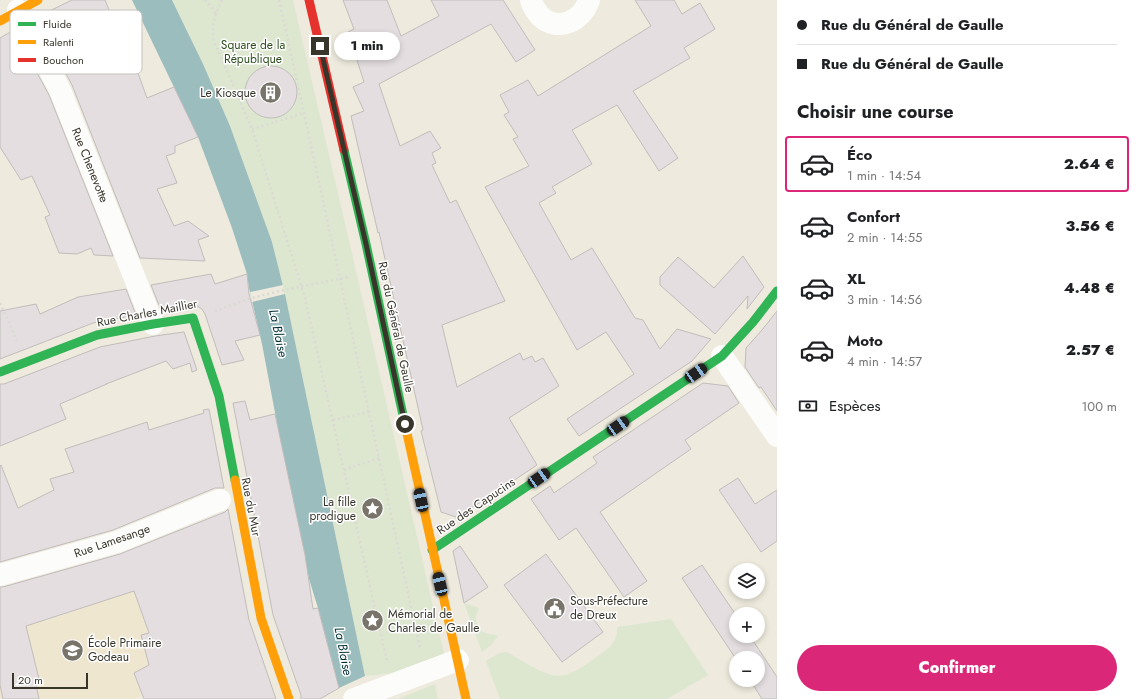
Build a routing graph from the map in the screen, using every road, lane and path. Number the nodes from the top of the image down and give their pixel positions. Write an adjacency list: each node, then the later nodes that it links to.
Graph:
1 (38, 0): 8 (street)
2 (205, 0): 9 (path)
3 (222, 0): 9 (path)
4 (279, 0): 13 (path)
5 (310, 0): 15 (street, Rue du Général de Gaulle)
6 (531, 0): 7 (street)
7 (589, 0)
8 (18, 10)
9 (216, 13): 14 (path)
10 (10, 15): 11 (street)
11 (0, 21)
12 (52, 74): 21 (street, Rue Chenevotte)
13 (304, 113): 14 (path); 16 (path)
14 (252, 129): 17 (path)
15 (372, 272): 16 (path, Rue Charles Maillier); 31 (street, Rue du Général de Gaulle)
16 (340, 278): 17 (path, Rue Charles Maillier); 25 (path)
17 (301, 286): 20 (path, Rue Charles Maillier); 26 (path)
18 (777, 291): 22 (street, Rue des Capucins)
19 (0, 303): 23 (path)
20 (193, 318): 21 (street, Rue Charles Maillier); 39 (street, Rue du Mur)
21 (153, 324): 23 (street, Rue Charles Maillier)
22 (722, 356): 27 (street); 31 (street, Rue des Capucins)
23 (26, 362): 24 (street, Rue Charles Maillier)
24 (0, 372)
25 (369, 412): 26 (path); 28 (path)
26 (333, 420): 29 (path)
27 (777, 436)
28 (379, 458): 29 (path); 33 (path)
29 (344, 470): 34 (path)
30 (220, 500): 32 (street, Rue Lamesange)
31 (432, 550): 35 (street, Rue du Général de Gaulle)
32 (0, 575)
33 (412, 611): 34 (path); 36 (path)
34 (377, 620): 37 (path)
35 (458, 660): 36 (street); 40 (street, Rue du Général de Gaulle)
36 (426, 672): 37 (street)
37 (392, 684): 38 (street)
38 (363, 695)
39 (289, 699)
40 (466, 699)

